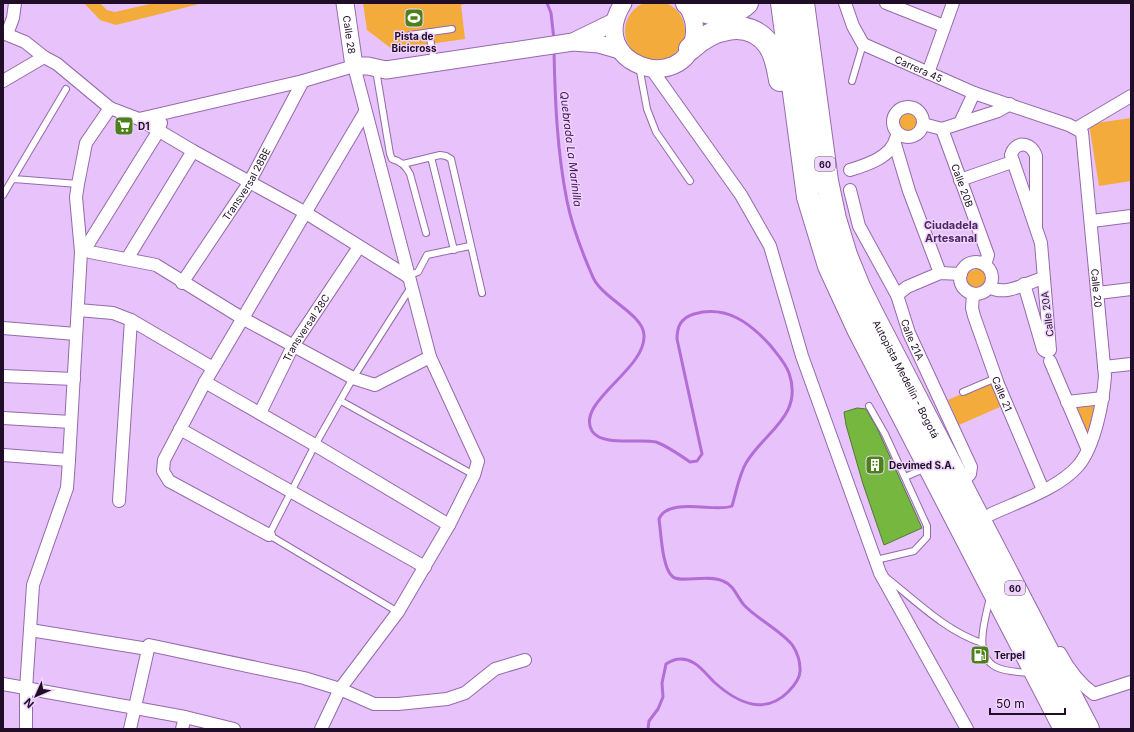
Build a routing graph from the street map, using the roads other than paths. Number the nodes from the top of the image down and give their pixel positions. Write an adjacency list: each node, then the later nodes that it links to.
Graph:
1 (14, 3): 15 (street)
2 (345, 3): 23 (main road, Calle 28)
3 (623, 3): 11 (main road)
4 (686, 3): 5 (highway); 19 (main road)
5 (747, 3)
6 (782, 3): 45 (highway, Autopista Medellín - Bogotá / 60)
7 (803, 3): 113 (highway, Autopista Medellín - Bogotá / 60)
8 (845, 3): 18 (street)
9 (886, 3): 12 (street)
10 (953, 3): 12 (street)
11 (614, 22): 17 (main road); 20 (main road)
12 (944, 26): 26 (street)
13 (452, 29): 14 (lane)
14 (430, 32): 16 (lane); 22 (lane)
15 (5, 33): 21 (street)
16 (410, 35)
17 (568, 43): 20 (main road); 22 (main road)
18 (863, 44): 26 (street, Carrera 45); 29 (lane)
19 (690, 49): 25 (main road); 45 (highway)
20 (620, 50): 25 (main road)
21 (44, 57): 27 (street); 34 (street)
22 (434, 63): 24 (main road)
23 (354, 66): 24 (main road); 28 (street); 36 (street)
24 (376, 68): 48 (lane)
25 (646, 68): 53 (lane); 120 (street)
26 (928, 73): 31 (street, Carrera 45)
27 (3, 81)
28 (303, 81): 35 (street); 54 (street, Transversal 28BE)
29 (852, 81)
30 (66, 88): 51 (lane)
31 (974, 93): 33 (street, Carrera 45); 38 (street)
32 (1131, 96): 40 (street)
33 (1010, 104): 38 (street); 40 (street, Carrera 45)
34 (110, 108): 37 (street); 55 (street)
35 (175, 109): 37 (street); 42 (street)
36 (366, 112): 58 (street); 72 (street)
37 (139, 118): 42 (street)
38 (960, 123): 41 (street)
39 (923, 124): 41 (street); 43 (street); 43 (street)
40 (1077, 128): 60 (street, Calle 20)
41 (942, 129): 52 (street, Calle 20B)
42 (158, 130): 44 (street); 65 (street)
43 (896, 139): 50 (street); 69 (street)
44 (193, 151): 54 (street); 67 (street)
45 (801, 153): 110 (highway, Autopista Medellín - Bogotá / 60)
46 (431, 157): 48 (lane); 63 (lane); 66 (lane)
47 (1035, 161): 49 (street); 49 (street); 61 (street, Calle 20A)
48 (403, 164): 62 (lane)
49 (1014, 166): 52 (street); 61 (street, Calle 20A)
50 (850, 170)
51 (14, 179): 55 (lane); 57 (lane)
52 (960, 180): 68 (street, Calle 20B)
53 (690, 181)
54 (249, 183): 58 (street); 73 (street, Transversal 28BE)
55 (78, 184): 65 (street)
56 (850, 190): 80 (street, Calle 21A)
57 (3, 195)
58 (306, 214): 64 (street); 82 (street)
59 (1131, 216): 60 (street)
60 (1092, 221): 79 (street, Calle 20)
61 (1036, 226): 71 (street, Calle 20A)
62 (426, 233)
63 (470, 246): 66 (lane); 77 (lane)
64 (359, 247): 72 (street); 86 (street, Transversal 28C)
65 (83, 250): 67 (street); 81 (street)
66 (454, 250): 72 (lane)
67 (127, 259): 73 (street)
68 (985, 265): 70 (street); 75 (street)
69 (940, 273): 70 (street); 80 (street)
70 (961, 274): 78 (street)
71 (1043, 278): 74 (street); 74 (street, Calle 20A)
72 (409, 282): 87 (street); 93 (lane)
73 (182, 283): 82 (street)
74 (1024, 284): 75 (street)
75 (990, 287): 78 (street)
76 (1131, 289): 79 (street)
77 (482, 293)
78 (973, 294): 94 (street, Calle 21)
79 (1098, 294): 90 (street, Calle 20)
80 (897, 295): 113 (street, Calle 21A)
81 (78, 310): 83 (street); 85 (street)
82 (242, 318): 86 (street); 91 (street)
83 (131, 320): 91 (street); 116 (street)
84 (3, 328): 85 (street)
85 (76, 334): 95 (street)
86 (293, 346): 93 (street); 102 (street, Transversal 28C)
87 (430, 356): 93 (street); 111 (street)
88 (1050, 361): 100 (street)
89 (1131, 364): 90 (street)
90 (1104, 367): 98 (street, Calle 20)
91 (213, 368): 96 (street)
92 (3, 376): 95 (street)
93 (353, 378): 99 (lane)
94 (996, 378): 97 (lane); 114 (street, Calle 21)
95 (74, 379): 104 (street)
96 (205, 382): 102 (street); 105 (street)
97 (963, 392)
98 (1103, 398): 100 (street); 107 (street, Calle 20)
99 (342, 401): 106 (lane); 111 (lane)
100 (1067, 402): 107 (street)
101 (869, 406): 112 (lane)
102 (260, 413): 106 (street)
103 (3, 418): 104 (street)
104 (71, 422): 109 (street)
105 (180, 429): 115 (street); 119 (street)
106 (316, 444): 115 (lane); 118 (street)
107 (1087, 448): 114 (street, Calle 20)
108 (3, 455): 109 (street)
109 (70, 460): 125 (street)
110 (930, 466): 112 (lane); 123 (highway, Autopista Medellín - Bogotá / 60)
111 (474, 475): 118 (street)
112 (905, 478): 120 (lane)
113 (960, 484): 117 (highway, Autopista Medellín - Bogotá / 60)
114 (1043, 490): 117 (street, Calle 20)
115 (292, 492): 119 (lane); 121 (street)
116 (119, 501)
117 (979, 520): 123 (highway, Autopista Medellín - Bogotá / 60)
118 (449, 525): 121 (street)
119 (269, 535): 124 (lane)
120 (876, 560): 122 (street)
121 (425, 567): 124 (street)
122 (880, 573): 126 (lane); 141 (street)
123 (1002, 585): 126 (lane); 129 (highway, Autopista Medellín - Bogotá / 60); 130 (street); 143 (highway, Autopista Medellín - Bogotá / 60)
124 (398, 612): 132 (street)
125 (30, 630): 127 (street); 133 (street)
126 (982, 643): 129 (lane)
127 (148, 649): 132 (street); 134 (street)
128 (525, 660): 132 (street)
129 (1037, 674): 142 (highway, Autopista Medellín - Bogotá / 60)
130 (1131, 682)
131 (3, 684): 133 (street)
132 (340, 688): 140 (street)
133 (26, 689): 134 (street); 136 (street)
134 (134, 708): 135 (street); 137 (street)
135 (185, 717): 138 (street); 139 (street)
136 (26, 729)
137 (130, 729)
138 (182, 729)
139 (234, 729)
140 (320, 729)
141 (966, 729)
142 (1065, 729)
143 (1088, 729)

